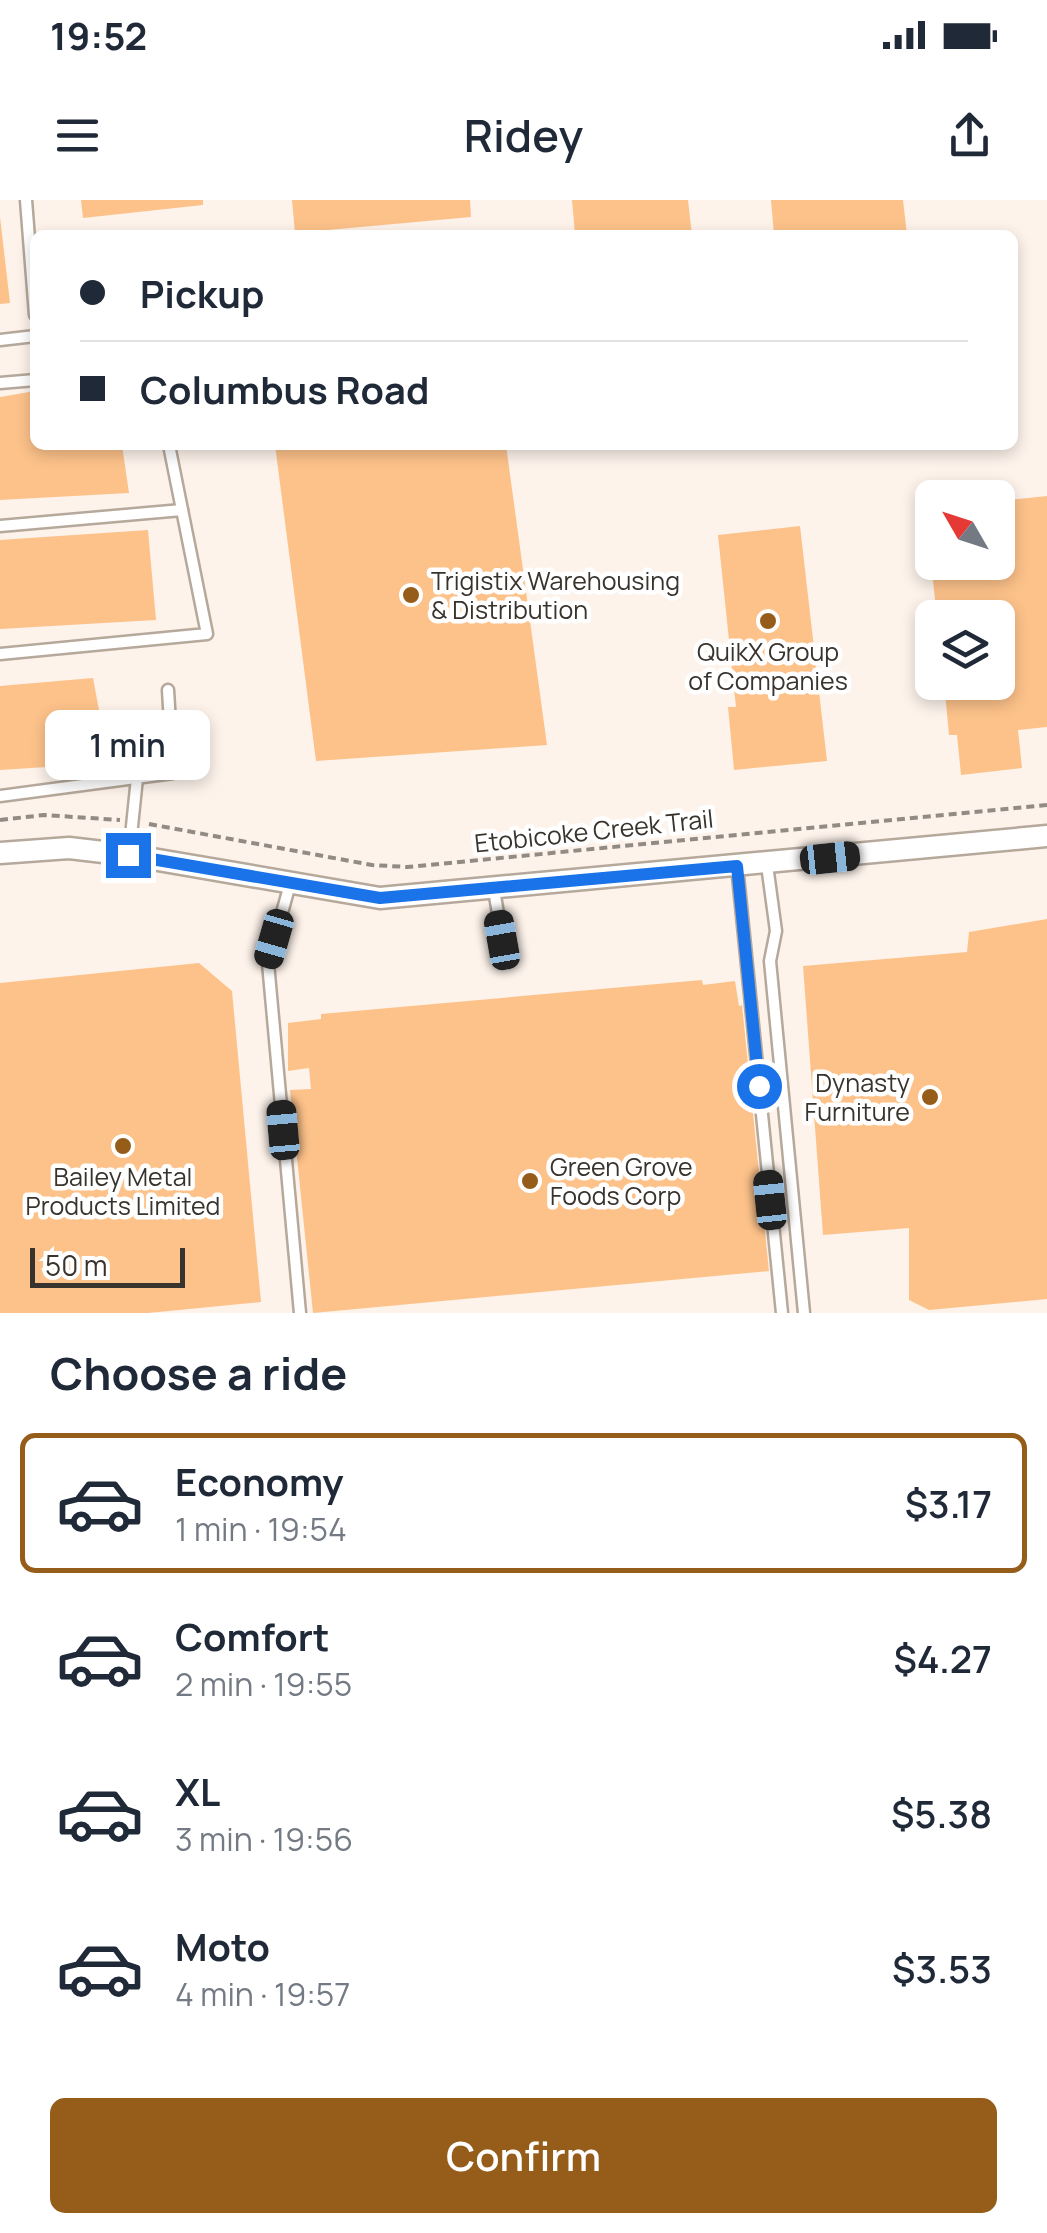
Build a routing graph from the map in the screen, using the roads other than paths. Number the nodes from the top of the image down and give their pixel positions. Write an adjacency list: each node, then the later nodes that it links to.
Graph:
1 (26, 200): 2 (lane)
2 (30, 251)
3 (30, 337): 4 (lane)
4 (0, 340)
5 (30, 380): 6 (lane)
6 (0, 383)
7 (170, 450): 8 (lane)
8 (182, 510): 9 (lane); 10 (lane)
9 (0, 526)
10 (0, 654)
11 (168, 690): 12 (lane)
12 (137, 778): 13 (lane); 16 (lane)
13 (0, 796)
14 (1047, 836): 17 (street)
15 (0, 854): 16 (street)
16 (128, 855): 19 (street)
17 (767, 865): 18 (street); 24 (lane)
18 (737, 866): 20 (street); 23 (lane)
19 (290, 884): 20 (street); 22 (lane)
20 (494, 890): 21 (lane)
21 (506, 960)
22 (300, 1313)
23 (782, 1313)
24 (804, 1313)

